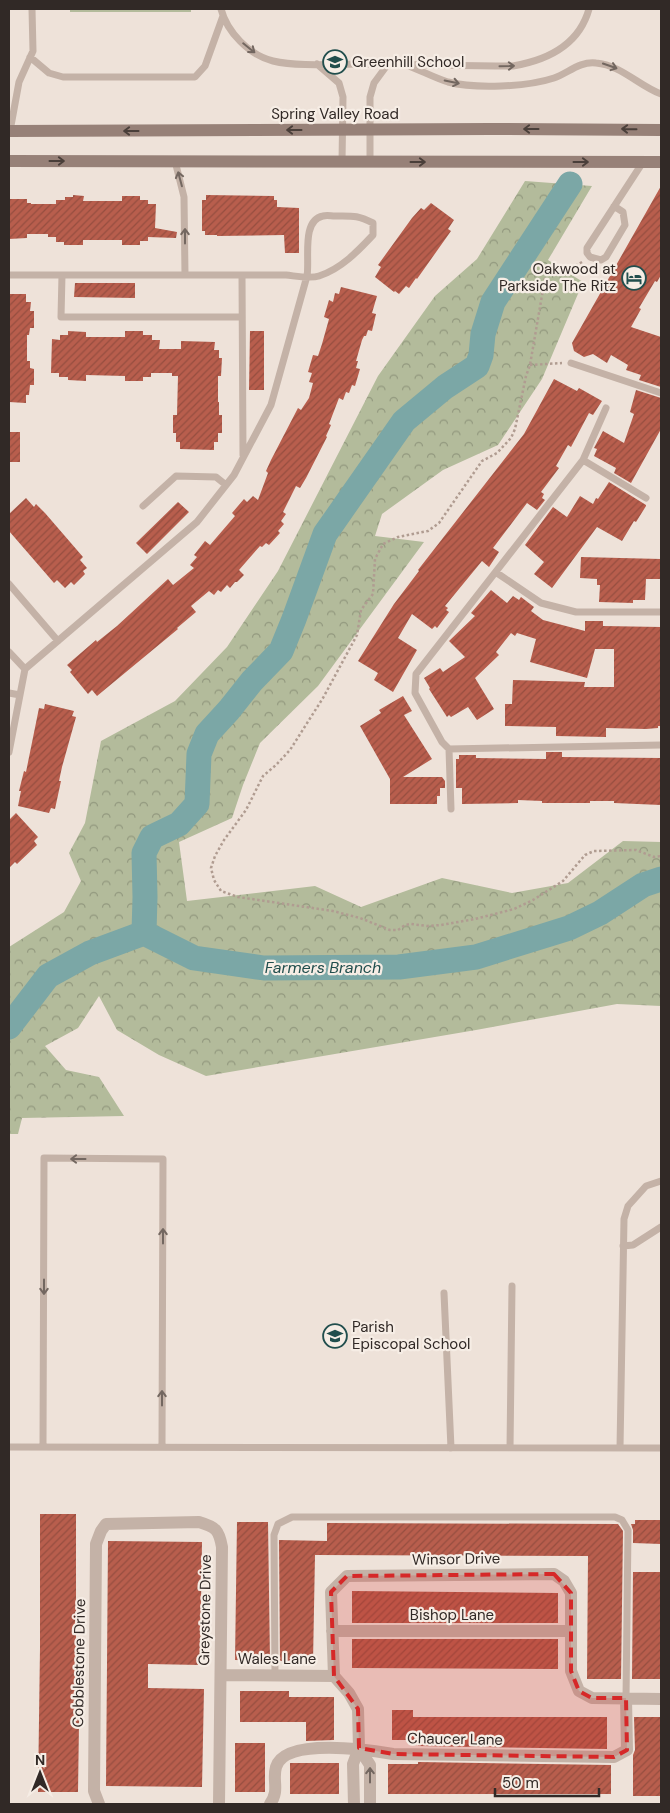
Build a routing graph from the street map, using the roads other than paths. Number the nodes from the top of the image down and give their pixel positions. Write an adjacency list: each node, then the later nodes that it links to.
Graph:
1 (32, 9): 4 (lane)
2 (589, 9): 7 (lane, one-way to 2)
3 (222, 12): 4 (lane); 5 (lane, one-way to 5)
4 (30, 57): 12 (lane)
5 (317, 64): 6 (lane); 9 (lane)
6 (388, 64): 7 (lane); 10 (lane)
7 (407, 65): 8 (lane, one-way to 8)
8 (661, 94)
9 (343, 130): 10 (main road, Spring Valley Road); 12 (main road, Spring Valley Road, one-way to 12); 15 (lane)
10 (369, 130): 11 (main road, Spring Valley Road, one-way to 10); 16 (lane)
11 (661, 130)
12 (10, 131)
13 (9, 161): 14 (main road, one-way to 14)
14 (175, 161): 15 (main road); 22 (lane, one-way to 14)
15 (342, 162): 16 (main road)
16 (370, 162): 17 (main road, one-way to 17)
17 (644, 162): 18 (main road); 19 (lane)
18 (661, 162)
19 (614, 206): 19 (lane)
20 (9, 275): 21 (lane)
21 (62, 275): 22 (lane); 25 (lane)
22 (185, 275): 23 (lane)
23 (242, 275): 24 (lane); 25 (lane)
24 (307, 276): 24 (lane); 29 (lane)
25 (242, 317): 29 (lane)
26 (571, 363): 27 (lane)
27 (661, 393)
28 (606, 408): 30 (lane)
29 (243, 458): 31 (lane)
30 (583, 460): 32 (lane); 34 (lane)
31 (226, 485): 33 (lane); 37 (lane)
32 (646, 498)
33 (143, 506)
34 (497, 573): 36 (lane); 43 (lane)
35 (9, 584): 37 (lane)
36 (661, 612)
37 (58, 641): 39 (lane)
38 (9, 652): 39 (lane)
39 (25, 669): 41 (lane)
40 (9, 693): 41 (lane)
41 (20, 695): 44 (lane)
42 (661, 745): 43 (lane)
43 (449, 749): 45 (lane)
44 (9, 752)
45 (450, 809)
46 (661, 1181): 48 (lane)
47 (661, 1227): 48 (lane)
48 (623, 1246): 56 (lane)
49 (512, 1286): 55 (lane)
50 (444, 1293): 54 (lane)
51 (9, 1447): 52 (lane)
52 (43, 1447): 53 (lane); 53 (lane, one-way to 52)
53 (162, 1447): 54 (lane)
54 (451, 1448): 55 (lane)
55 (510, 1448): 56 (lane)
56 (620, 1448): 57 (lane)
57 (661, 1448)
58 (106, 1524): 61 (street, Greystone Drive); 67 (street, Cobblestone Drive)
59 (332, 1631): 60 (street, Bishop Lane); 60 (street, Winsor Drive); 63 (street)
60 (571, 1631): 64 (street)
61 (221, 1675): 62 (street, Wales Lane); 68 (street, Greystone Drive)
62 (275, 1675): 63 (street, Wales Lane); 64 (lane)
63 (334, 1676): 66 (street)
64 (626, 1698): 65 (street); 66 (street, Chaucer Lane)
65 (661, 1699)
66 (359, 1748): 69 (street, Chaucer Lane); 70 (street); 71 (street, one-way to 66)
67 (99, 1804)
68 (219, 1804)
69 (270, 1804)
70 (354, 1804)
71 (370, 1804)

